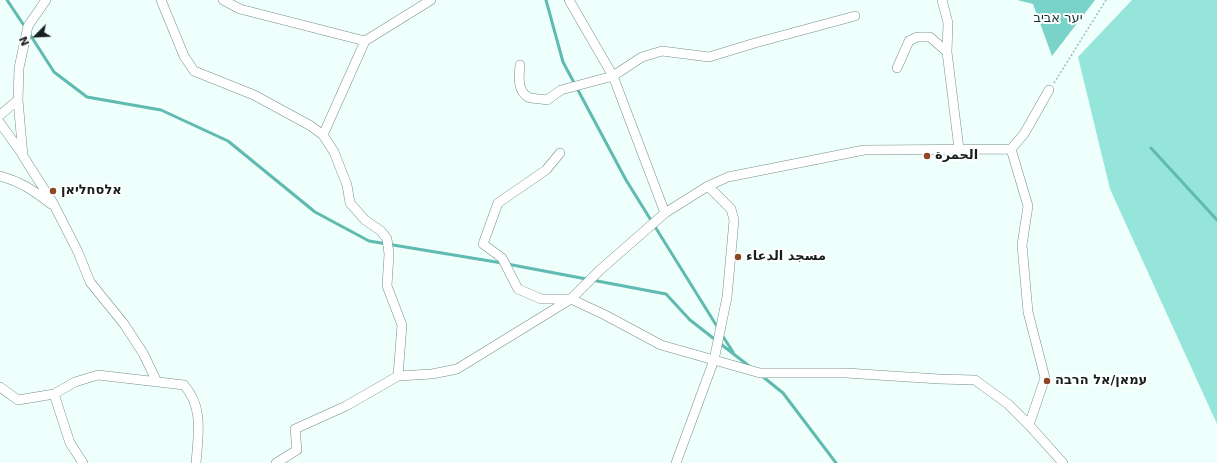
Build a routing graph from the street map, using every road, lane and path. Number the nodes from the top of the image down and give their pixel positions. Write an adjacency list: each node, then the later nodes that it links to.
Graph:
1 (161, 0): 18 (street)
2 (223, 0): 9 (street)
3 (431, 0): 9 (street)
4 (569, 0): 13 (street)
5 (942, 0): 10 (street)
6 (1106, 0): 14 (path)
7 (42, 1): 15 (street)
8 (855, 16): 13 (street)
9 (365, 41): 18 (street)
10 (947, 52): 12 (street); 19 (street)
11 (520, 65): 13 (street)
12 (897, 68)
13 (613, 76): 26 (street)
14 (1050, 90): 20 (street)
15 (18, 100): 16 (street); 22 (street)
16 (0, 115)
17 (0, 123): 22 (street)
18 (323, 134): 29 (street)
19 (959, 149): 20 (street); 24 (street)
20 (1011, 149): 33 (street)
21 (560, 154): 27 (street)
22 (24, 156): 25 (street)
23 (0, 176): 25 (street)
24 (708, 186): 26 (street); 28 (street)
25 (55, 208): 30 (street)
26 (665, 213): 27 (street)
27 (571, 299): 28 (street); 29 (street)
28 (714, 360): 33 (street); 37 (street)
29 (398, 376): 36 (street)
30 (157, 382): 32 (street); 35 (street)
31 (0, 388): 32 (street)
32 (54, 394): 34 (street)
33 (1030, 425): 38 (street)
34 (83, 463)
35 (196, 463)
36 (276, 463)
37 (676, 463)
38 (1063, 463)

